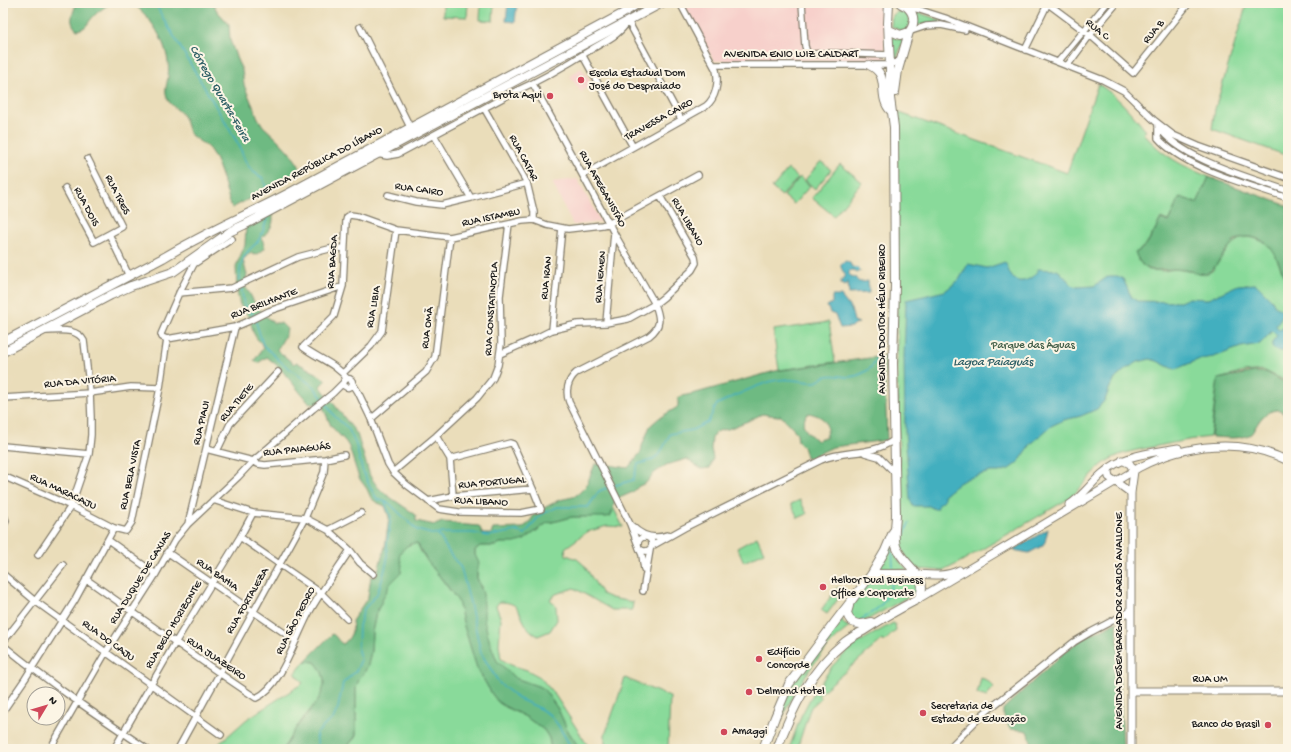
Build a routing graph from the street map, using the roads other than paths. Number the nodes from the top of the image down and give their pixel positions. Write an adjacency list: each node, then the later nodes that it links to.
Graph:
1 (639, 3): 35 (main road, AVENIDA REPÚBLICA DO LÍBANO)
2 (662, 3): 12 (main road, AVENIDA REPÚBLICA DO LÍBANO)
3 (680, 3): 25 (street, AVENIDA ENIO LUIZ CALDART)
4 (802, 3): 20 (street)
5 (889, 3): 11 (main road, AVENIDA DOUTOR HÉLIO RIBEIRO)
6 (1048, 3): 15 (street, RUA C); 19 (street)
7 (1107, 3): 15 (street)
8 (1117, 3): 18 (street)
9 (1190, 3): 28 (street, RUA B)
10 (903, 5): 11 (main road); 16 (main road, AVENIDA DOUTOR HÉLIO RIBEIRO); 17 (street)
11 (889, 12): 14 (main road, AVENIDA DOUTOR HÉLIO RIBEIRO)
12 (628, 21): 21 (street, AVENIDA REPÚBLICA DO LÍBANO); 30 (main road, AVENIDA REPÚBLICA DO LÍBANO); 33 (street)
13 (360, 27): 35 (street)
14 (889, 30): 16 (main road); 20 (main road, AVENIDA DOUTOR HÉLIO RIBEIRO)
15 (1083, 31): 18 (street, RUA C); 23 (street)
16 (910, 32): 17 (street); 22 (main road, AVENIDA DOUTOR HÉLIO RIBEIRO)
17 (979, 32): 19 (street)
18 (1090, 35): 27 (street); 28 (street, RUA C)
19 (1025, 50): 23 (street)
20 (890, 54): 26 (main road, AVENIDA DOUTOR HÉLIO RIBEIRO)
21 (583, 56): 29 (street, AVENIDA REPÚBLICA DO LÍBANO); 38 (street)
22 (901, 60): 26 (street); 32 (main road, AVENIDA DOUTOR HÉLIO RIBEIRO)
23 (1058, 62): 27 (street)
24 (868, 64): 25 (street, AVENIDA ENIO LUIZ CALDART); 26 (street, AVENIDA ENIO LUIZ CALDART); 32 (main road)
25 (714, 65): 33 (street, TRAVESSA CAIRO)
26 (890, 65): 32 (main road, AVENIDA DOUTOR HÉLIO RIBEIRO)
27 (1067, 66): 34 (street)
28 (1133, 73)
29 (533, 84): 30 (street, AVENIDA REPÚBLICA DO LÍBANO); 41 (street, RUA AFEGANISTÃO)
30 (512, 88): 31 (street, AVENIDA REPÚBLICA DO LÍBANO); 39 (main road, AVENIDA REPÚBLICA DO LÍBANO)
31 (484, 108): 37 (street, AVENIDA REPÚBLICA DO LÍBANO); 44 (street, RUA CATAR)
32 (893, 113): 88 (main road, AVENIDA DOUTOR HÉLIO RIBEIRO)
33 (681, 119): 38 (street, TRAVESSA CAIRO)
34 (1155, 121): 36 (street); 43 (street)
35 (410, 127): 61 (main road, AVENIDA REPÚBLICA DO LÍBANO)
36 (1158, 128): 46 (street); 50 (street)
37 (434, 135): 39 (street, AVENIDA REPÚBLICA DO LÍBANO); 49 (street)
38 (633, 147): 41 (street, TRAVESSA CAIRO)
39 (376, 154): 64 (main road, AVENIDA REPÚBLICA DO LÍBANO)
40 (88, 159): 58 (street, RUA TRES)
41 (583, 174): 53 (street, RUA AFEGANISTÃO)
42 (698, 175): 48 (street, RUA ISTAMBU)
43 (1288, 178)
44 (527, 183): 49 (street); 52 (street, RUA CATAR)
45 (65, 188): 58 (street, RUA DOIS)
46 (1288, 191)
47 (388, 196): 49 (street, RUA CAIRO)
48 (660, 196): 53 (street, RUA ISTAMBU); 69 (street, RUA LIBANO)
49 (471, 198)
50 (1288, 198)
51 (350, 215): 56 (street, RUA ISTAMBU); 62 (street, RUA BAGDA)
52 (534, 220): 54 (street, RUA ISTAMBU); 55 (street, RUA ISTAMBU)
53 (610, 223): 55 (street, RUA ISTAMBU); 57 (street, RUA AFEGANISTÃO)
54 (509, 224): 59 (street, RUA ISTAMBU); 77 (street, RUA CONSTATINOPLA)
55 (562, 228): 72 (street, RUA IRAN)
56 (396, 230): 59 (street, RUA ISTAMBU); 79 (street, RUA LIBIA)
57 (614, 233): 69 (street, RUA AFEGANISTÃO); 70 (street, RUA IEMEN)
58 (109, 234): 66 (street)
59 (450, 237): 86 (street, RUA OMÃ)
60 (232, 239): 64 (street)
61 (186, 244): 63 (main road, AVENIDA REPÚBLICA DO LÍBANO); 64 (main road)
62 (344, 248): 67 (street, RUA BAGDA); 68 (street)
63 (163, 258): 65 (main road); 66 (main road, AVENIDA REPÚBLICA DO LÍBANO)
64 (194, 260): 65 (main road, AVENIDA REPÚBLICA DO LÍBANO); 68 (street, RUA BELA VISTA)
65 (173, 272): 73 (main road, AVENIDA REPÚBLICA DO LÍBANO)
66 (129, 276): 75 (main road, AVENIDA REPÚBLICA DO LÍBANO)
67 (343, 286): 71 (street, RUA BRILHANTE); 79 (street, RUA BAGDA)
68 (179, 293): 74 (street, RUA BELA VISTA)
69 (655, 304): 70 (street); 118 (street, RUA AFEGANISTÃO)
70 (606, 323): 72 (street)
71 (235, 327): 74 (street, RUA BRILHANTE); 90 (street, RUA PIAUI)
72 (552, 330): 77 (street)
73 (42, 331): 76 (main road, AVENIDA REPÚBLICA DO LÍBANO); 83 (street)
74 (167, 339): 82 (street, RUA BELA VISTA)
75 (3, 342)
76 (3, 352)
77 (500, 354): 87 (street, RUA CONSTATINOPLA)
78 (278, 372): 91 (street, RUA TIETE)
79 (343, 373): 80 (street, RUA LIBANO)
80 (346, 380): 81 (street, RUA LIBANO); 84 (street, RUA DUQUE DE CAXIAS)
81 (351, 387): 84 (street, RUA DUQUE DE CAXIAS); 86 (street, RUA LIBANO)
82 (160, 388): 83 (street, RUA DA VITÓRIA); 121 (street, RUA BELA VISTA)
83 (90, 393): 85 (street, RUA DA VITÓRIA); 93 (street)
84 (331, 395): 99 (street, RUA DUQUE DE CAXIAS)
85 (3, 398)
86 (371, 419): 102 (street, RUA LIBANO)
87 (436, 436): 97 (street); 102 (street, RUA CONSTATINOPLA)
88 (894, 440): 92 (street); 103 (main road, AVENIDA DOUTOR HÉLIO RIBEIRO)
89 (3, 446): 93 (street)
90 (206, 449): 91 (street, RUA PAIAGUÁS); 117 (street, RUA PIAUI)
91 (217, 451): 99 (street, RUA PAIAGUÁS)
92 (861, 453): 103 (street); 122 (street)
93 (90, 454): 112 (street)
94 (344, 455): 96 (street, RUA PAIAGUÁS)
95 (1288, 456): 98 (street)
96 (325, 459): 99 (street, RUA PAIAGUÁS); 116 (street, RUA FORTALEZA)
97 (450, 459): 107 (street); 109 (street)
98 (1122, 460): 101 (street); 104 (street)
99 (253, 461): 110 (street, RUA DUQUE DE CAXIAS)
100 (1288, 461): 104 (street)
101 (1109, 468): 106 (street); 137 (street)
102 (393, 472): 111 (street, RUA LIBANO)
103 (895, 473): 119 (main road, AVENIDA DOUTOR HÉLIO RIBEIRO)
104 (1134, 475): 106 (street); 108 (street, AVENIDA DESEMBARGADOR CARLOS AVALLONE)
105 (3, 476): 112 (street, RUA MARACAJU)
106 (1116, 482): 108 (street); 144 (street)
107 (533, 489): 109 (street, RUA PORTUGAL); 111 (street, RUA LIBANO)
108 (1132, 493): 148 (street, AVENIDA DESEMBARGADOR CARLOS AVALLONE)
109 (453, 496): 111 (street, RUA PORTUGAL)
110 (213, 500): 114 (street); 117 (street, RUA DUQUE DE CAXIAS)
111 (428, 501)
112 (71, 506): 121 (street, RUA MARACAJU); 131 (street)
113 (3, 513): 120 (street)
114 (253, 513): 116 (street); 125 (street, RUA BELO HORIZONTE)
115 (361, 513): 123 (street)
116 (305, 518): 123 (street); 133 (street, RUA FORTALEZA)
117 (188, 524): 130 (street, RUA DUQUE DE CAXIAS)
118 (630, 524): 124 (street); 127 (street, RUA AFEGANISTÃO)
119 (895, 526): 137 (main road, AVENIDA DOUTOR HÉLIO RIBEIRO); 138 (main road, AVENIDA DOUTOR HÉLIO RIBEIRO)
120 (3, 527)
121 (114, 528): 126 (street)
122 (684, 528): 124 (street); 128 (street)
123 (328, 530): 129 (street)
124 (647, 536): 127 (street); 128 (street)
125 (240, 537): 133 (street); 141 (street, RUA BELO HORIZONTE)
126 (108, 540): 135 (street); 140 (street)
127 (639, 547): 128 (street); 139 (street)
128 (651, 548): 139 (street)
129 (350, 550): 136 (street); 143 (street, RUA SÃO PEDRO)
130 (167, 552): 135 (street, RUA DUQUE DE CAXIAS); 141 (street, RUA BAHIA)
131 (38, 555)
132 (62, 565): 145 (street)
133 (281, 565): 143 (street); 149 (street, RUA FORTALEZA)
134 (3, 574): 145 (street, RUA DO CAJU)
135 (156, 574): 147 (street, RUA DUQUE DE CAXIAS)
136 (373, 574)
137 (918, 574): 138 (main road); 144 (main road)
138 (872, 575): 146 (main road, AVENIDA DOUTOR HÉLIO RIBEIRO)
139 (645, 578): 142 (street)
140 (86, 579): 147 (street, RUA JUAZEIRO); 151 (street)
141 (212, 583): 149 (street, RUA BAHIA); 155 (street, RUA BELO HORIZONTE)
142 (643, 591)
143 (321, 593): 150 (street); 153 (street, RUA SÃO PEDRO)
144 (918, 599): 152 (main road)
145 (35, 601): 151 (street, RUA DO CAJU); 154 (street)
146 (850, 601): 152 (main road); 173 (main road, AVENIDA DOUTOR HÉLIO RIBEIRO)
147 (132, 611): 155 (street, RUA JUAZEIRO); 157 (street, RUA DUQUE DE CAXIAS)
148 (1131, 611): 161 (street, AVENIDA DESEMBARGADOR CARLOS AVALLONE); 175 (street)
149 (254, 612): 153 (street, RUA BAHIA); 159 (street, RUA FORTALEZA)
150 (347, 618)
151 (63, 620): 157 (street, RUA DO CAJU); 158 (street)
152 (878, 620): 174 (main road)
153 (296, 640): 163 (street, RUA SÃO PEDRO)
154 (3, 642)
155 (175, 643): 159 (street, RUA JUAZEIRO); 160 (street, RUA BELO HORIZONTE)
156 (3, 645): 158 (street)
157 (106, 652): 160 (street, RUA DO CAJU); 164 (street, RUA DUQUE DE CAXIAS)
158 (32, 668): 164 (street); 165 (street)
159 (219, 673): 163 (street, RUA JUAZEIRO); 166 (street, RUA FORTALEZA)
160 (150, 684): 166 (street, RUA DO CAJU); 167 (street, RUA BELO HORIZONTE)
161 (1132, 691): 162 (street, RUA UM); 176 (street, AVENIDA DESEMBARGADOR CARLOS AVALLONE)
162 (1288, 691)
163 (256, 698)
164 (77, 701): 167 (street); 169 (street, RUA DUQUE DE CAXIAS)
165 (3, 711)
166 (196, 716): 168 (street, RUA DO CAJU); 172 (street, RUA FORTALEZA)
167 (123, 732): 170 (street, RUA BELO HORIZONTE); 171 (street)
168 (221, 735)
169 (50, 749)
170 (114, 749)
171 (147, 749)
172 (178, 749)
173 (763, 749)
174 (777, 749)
175 (948, 749)
176 (1130, 749)

